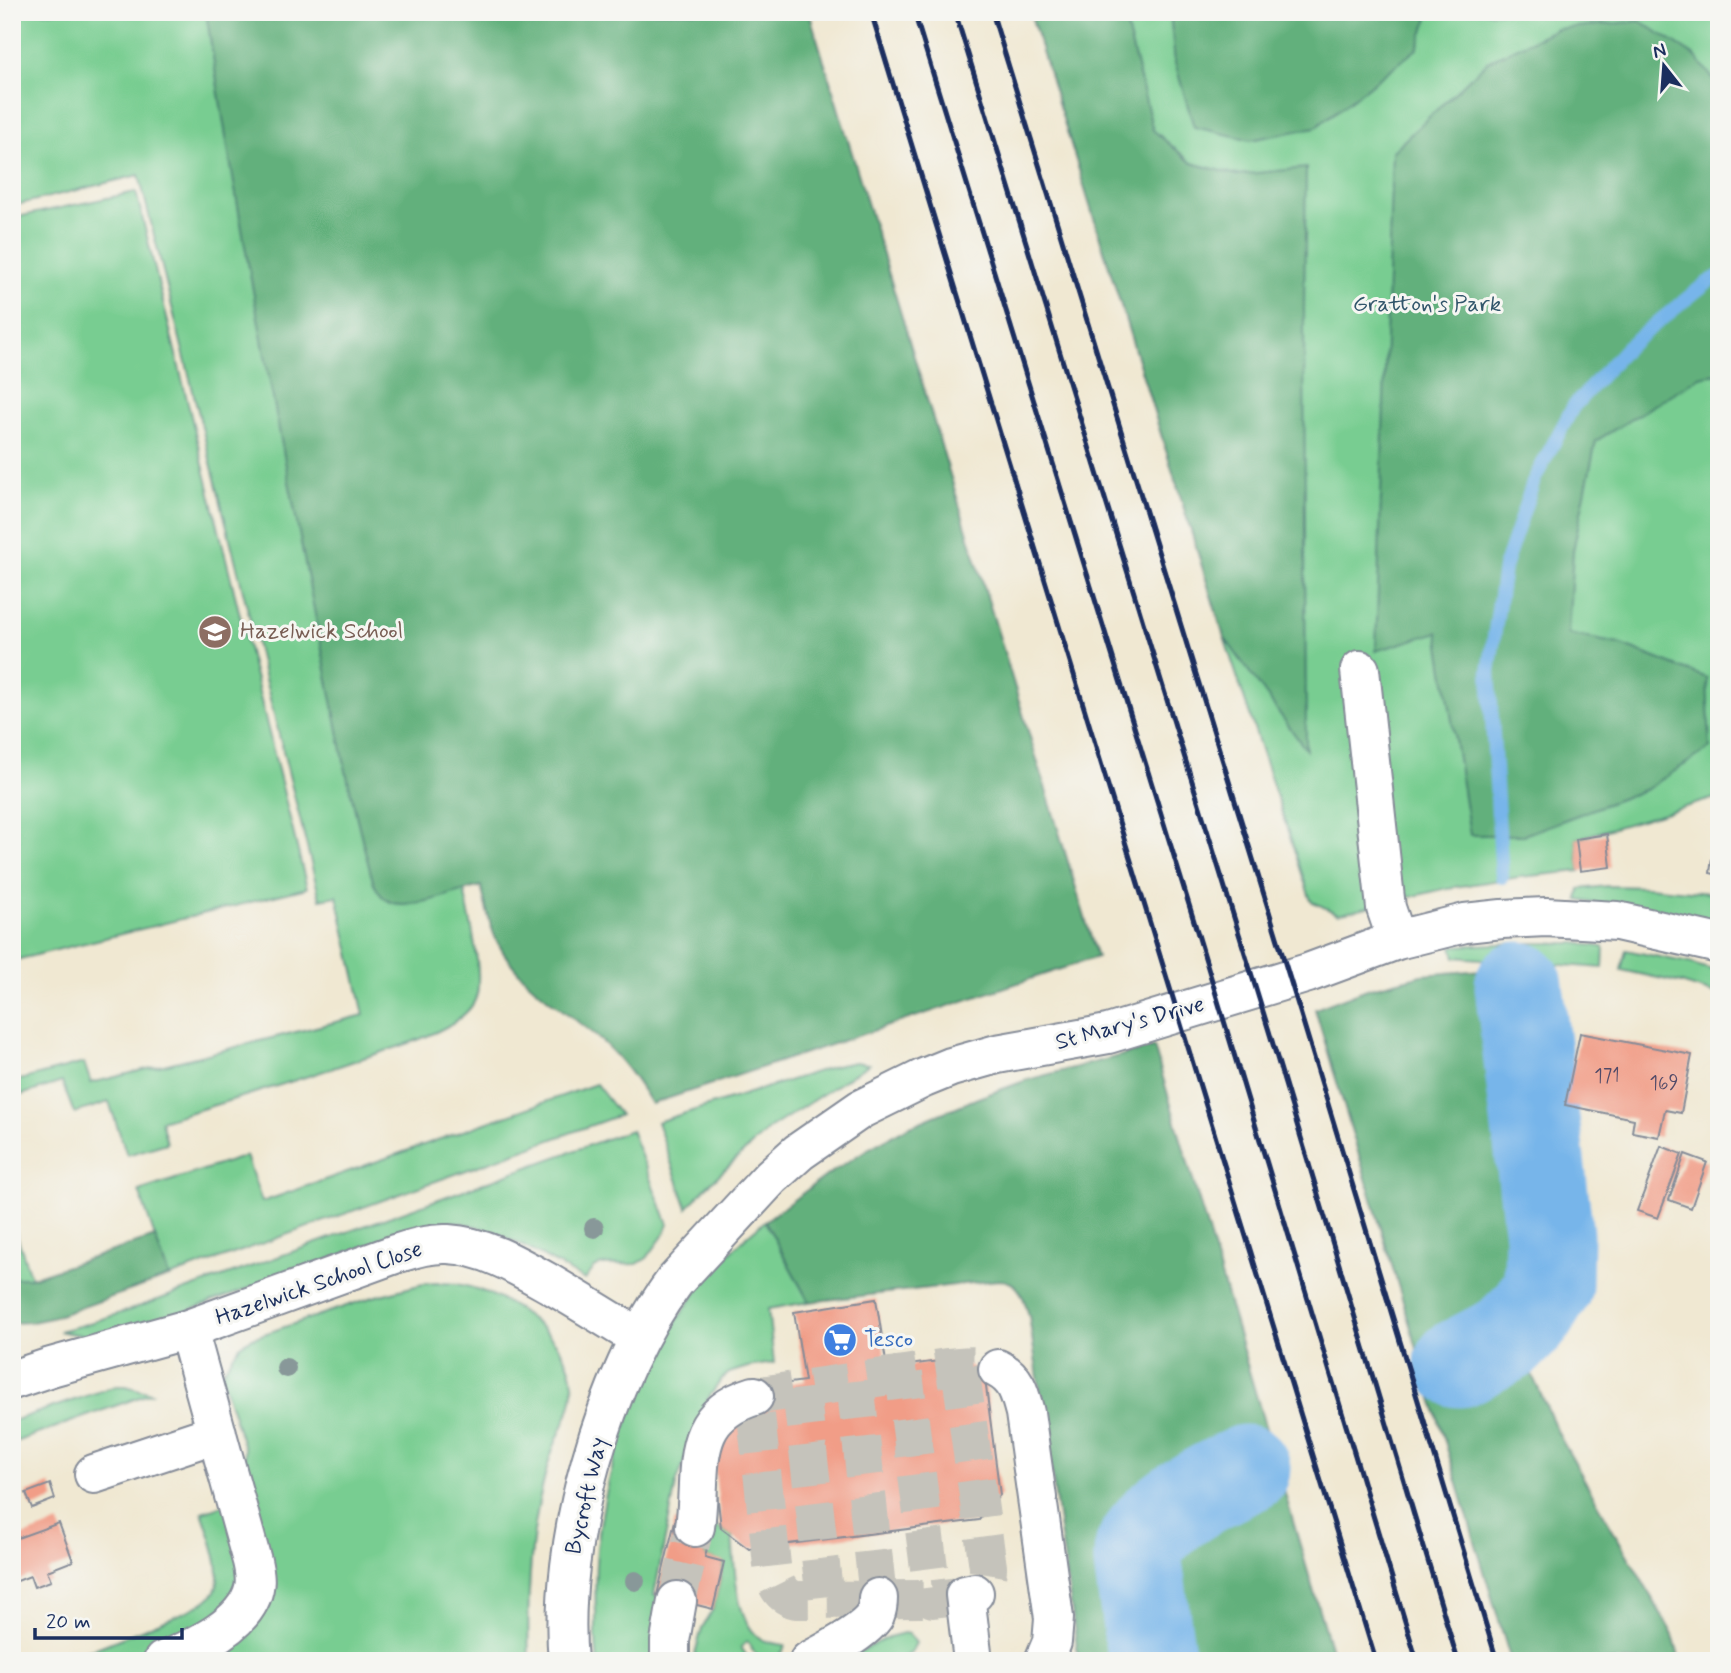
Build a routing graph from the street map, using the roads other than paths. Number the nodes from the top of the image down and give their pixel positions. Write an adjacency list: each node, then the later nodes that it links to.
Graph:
1 (1360, 670): 2 (street)
2 (1397, 940): 3 (street, St Mary's Drive); 5 (street, St Mary's Drive)
3 (1719, 944)
4 (188, 1329): 5 (street, Hazelwick School Close); 7 (street, Hazelwick School Close); 9 (street)
5 (639, 1338): 16 (street, Bycroft Way)
6 (998, 1369): 20 (street)
7 (17, 1376)
8 (754, 1396): 11 (street)
9 (217, 1433): 10 (street); 15 (street)
10 (94, 1474)
11 (695, 1527)
12 (974, 1593): 19 (street)
13 (878, 1598): 18 (street)
14 (677, 1601): 17 (street)
15 (163, 1661)
16 (568, 1661)
17 (670, 1661)
18 (809, 1661)
19 (973, 1661)
20 (1044, 1661)

